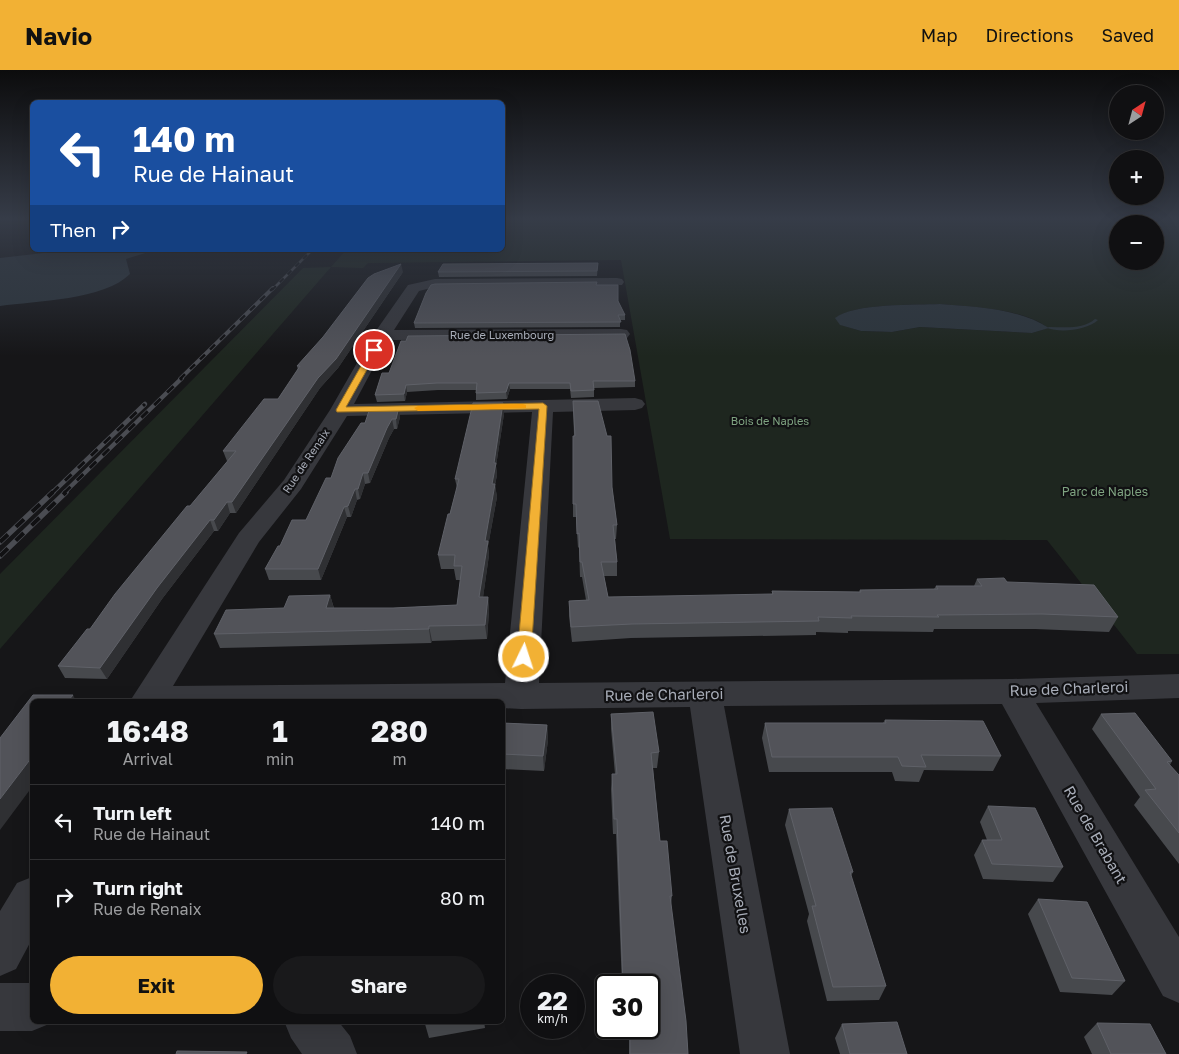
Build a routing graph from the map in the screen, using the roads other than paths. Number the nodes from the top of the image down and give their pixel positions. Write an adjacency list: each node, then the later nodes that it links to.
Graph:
1 (617, 282): 3 (street, Rue de Renaix)
2 (621, 334): 3 (street, Rue de Luxembourg)
3 (382, 336): 6 (street, Rue de Renaix)
4 (634, 404): 5 (street)
5 (543, 406): 6 (street); 10 (street)
6 (340, 410): 11 (street, Rue de Renaix)
7 (1179, 686): 8 (street, Rue de Charleroi)
8 (1012, 691): 9 (street, Rue de Charleroi); 15 (street, Rue de Brabant)
9 (705, 694): 10 (street, Rue de Charleroi); 20 (street, Rue de Bruxelles)
10 (521, 696): 12 (street, Rue de Charleroi)
11 (149, 699)
12 (241, 699)
13 (30, 901): 14 (street)
14 (0, 953)
15 (1179, 980)
16 (0, 1007): 17 (street)
17 (30, 1007)
18 (310, 1024): 19 (street)
19 (332, 1054)
20 (765, 1054)

